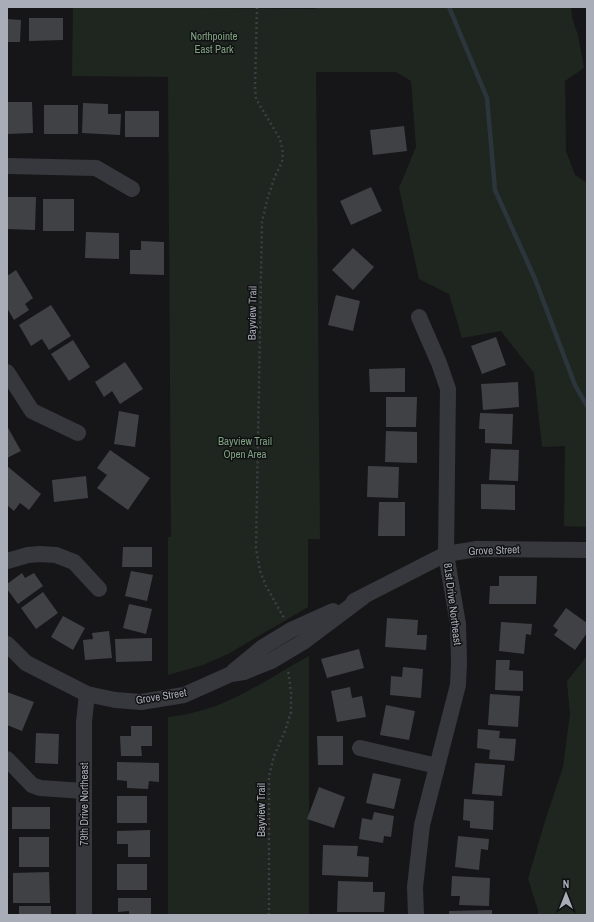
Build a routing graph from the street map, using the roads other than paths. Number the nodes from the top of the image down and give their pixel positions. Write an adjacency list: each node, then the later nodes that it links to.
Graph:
1 (7, 166): 2 (street)
2 (132, 189)
3 (419, 317): 7 (street, 81st Drive Northeast)
4 (7, 372): 5 (street)
5 (78, 433)
6 (587, 550): 7 (street, Grove Street)
7 (446, 554): 11 (street, Grove Street); 14 (street, 81st Drive Northeast)
8 (7, 561): 9 (street)
9 (99, 590)
10 (7, 644): 11 (street, Grove Street)
11 (87, 694): 15 (street, 79th Drive Northeast)
12 (360, 748): 14 (street)
13 (7, 759): 15 (street)
14 (437, 766): 17 (street, 81st Drive Northeast)
15 (84, 790): 16 (street, 79th Drive Northeast)
16 (84, 915)
17 (416, 915)

